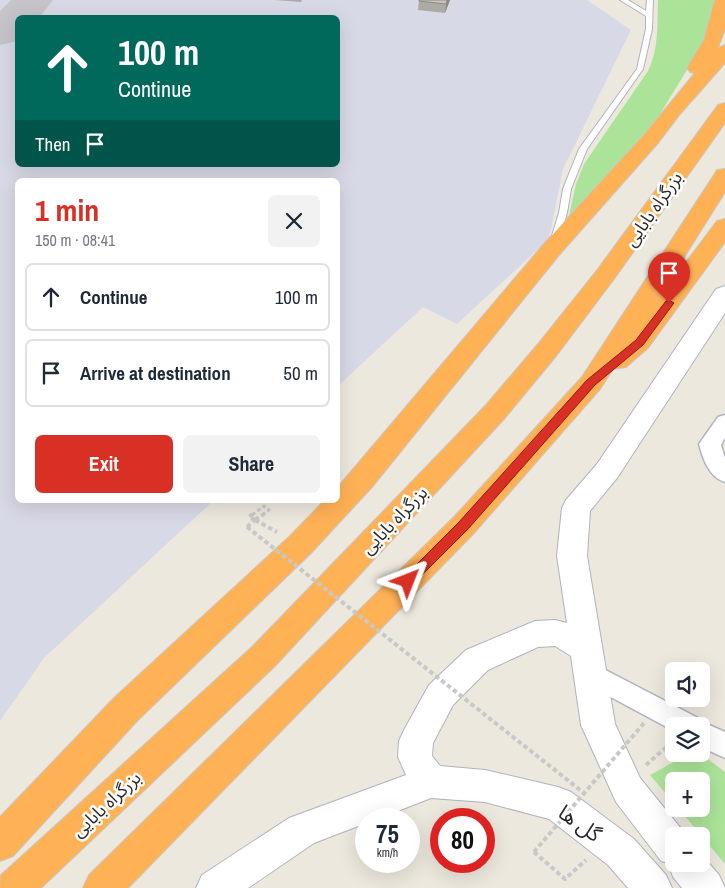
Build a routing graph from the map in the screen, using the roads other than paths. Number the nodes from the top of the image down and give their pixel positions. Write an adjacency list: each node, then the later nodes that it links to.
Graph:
1 (623, 0): 4 (lane)
2 (650, 0): 4 (lane)
3 (724, 0): 7 (highway)
4 (650, 16): 10 (lane)
5 (725, 51): 7 (highway)
6 (725, 109): 25 (highway, بزرگراه بابایی)
7 (673, 110): 10 (highway)
8 (725, 176): 12 (highway)
9 (725, 226): 12 (highway)
10 (551, 250): 15 (highway)
11 (725, 294): 17 (main road)
12 (591, 383): 26 (highway)
13 (725, 422): 14 (street)
14 (725, 474)
15 (340, 502)
16 (339, 503): 23 (highway)
17 (588, 661): 18 (street); 21 (main road); 22 (main road)
18 (675, 717)
19 (710, 738): 20 (street)
20 (725, 746)
21 (431, 782): 27 (main road); 28 (main road, گل ها)
22 (665, 837)
23 (0, 844)
24 (693, 872): 29 (main road)
25 (14, 888)
26 (102, 888)
27 (215, 888)
28 (653, 888)
29 (706, 888)

